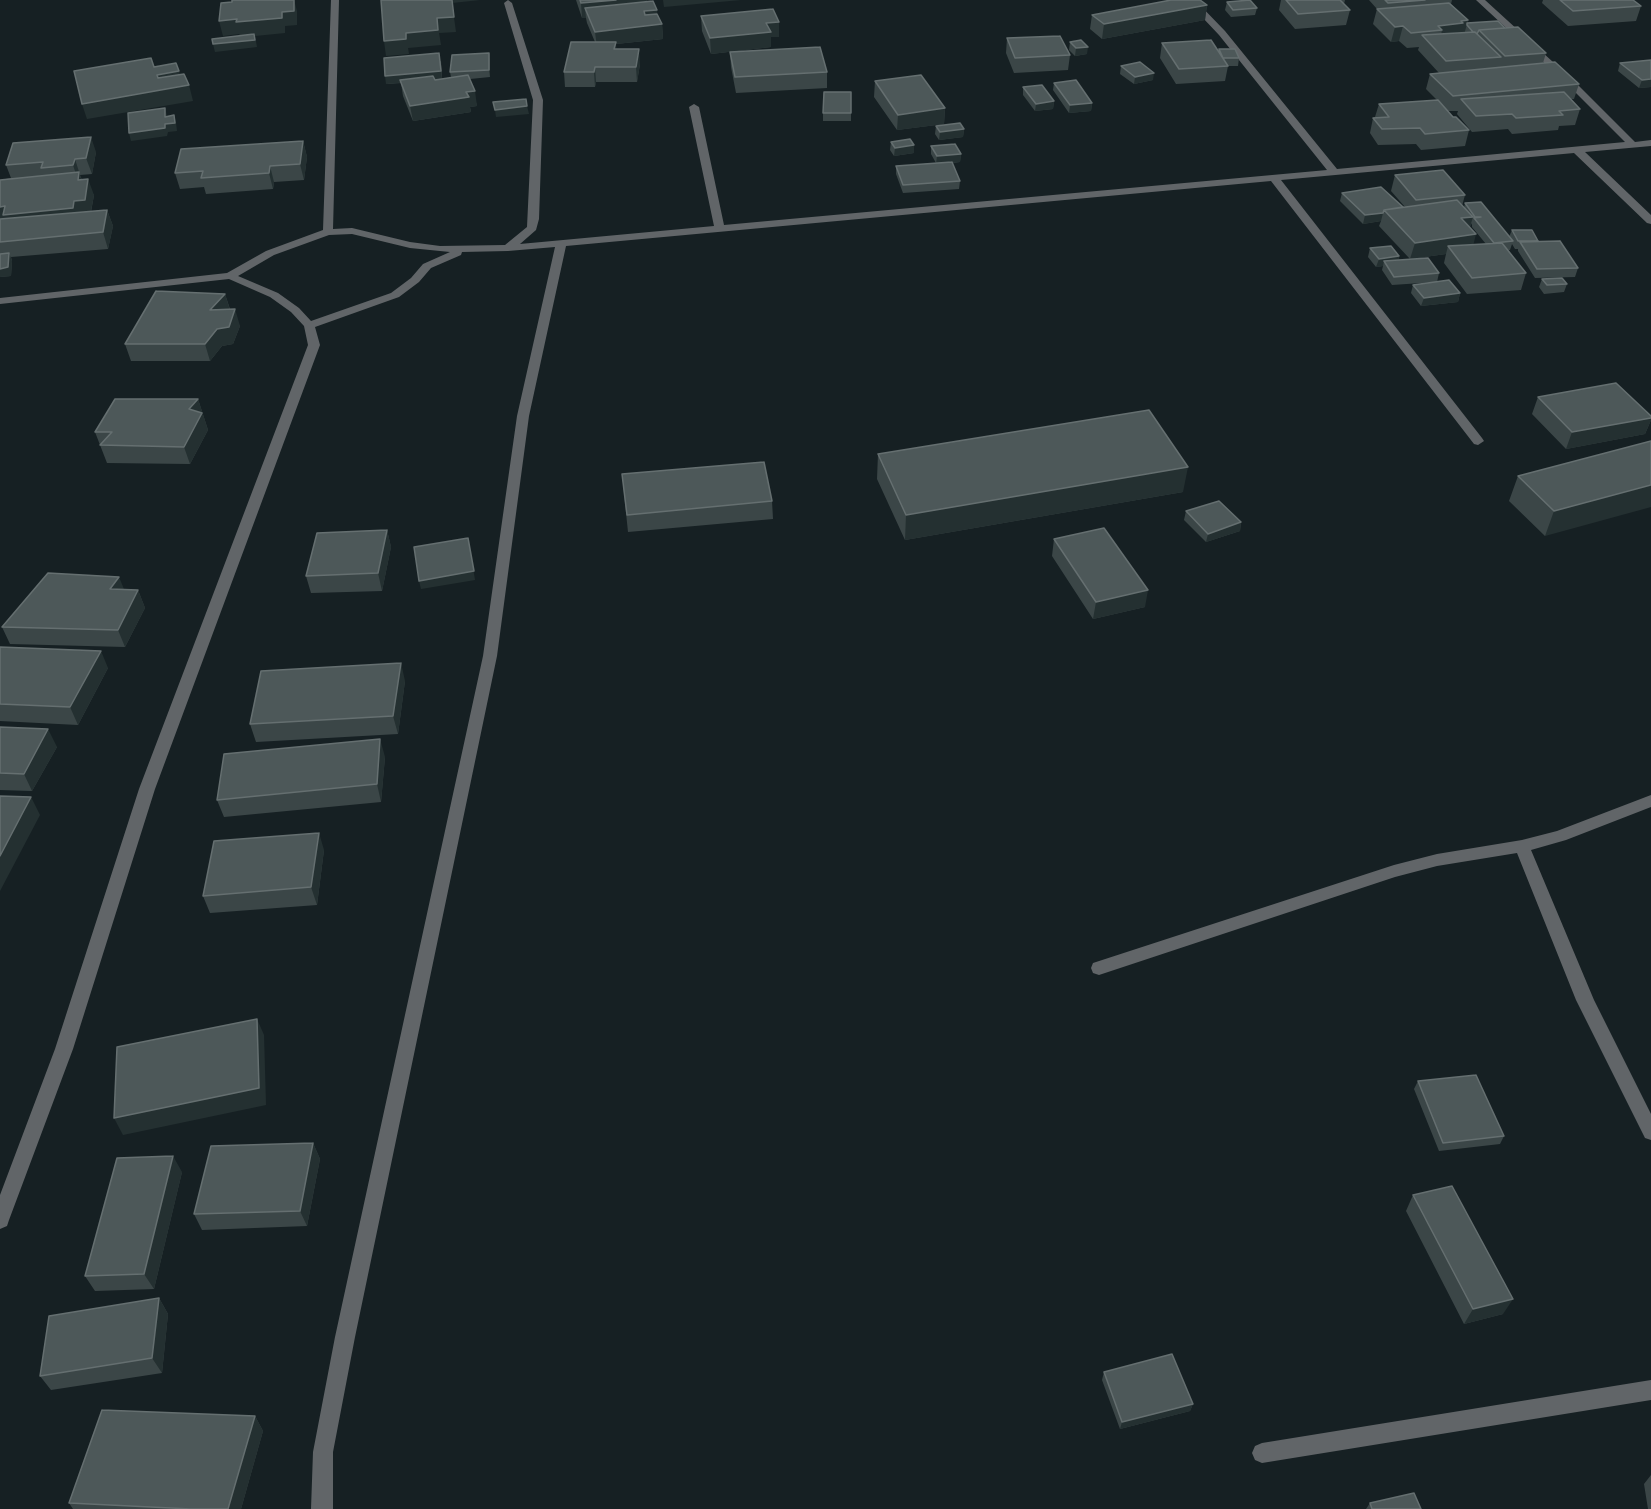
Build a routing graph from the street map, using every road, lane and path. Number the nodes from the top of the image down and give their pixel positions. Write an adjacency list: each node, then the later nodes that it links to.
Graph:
1 (335, 0): 13 (street)
2 (1190, 0): 9 (street)
3 (1480, 0): 7 (street)
4 (508, 3): 16 (street)
5 (694, 107): 12 (street)
6 (1651, 144): 7 (street)
7 (1634, 145): 8 (street)
8 (1578, 150): 9 (street); 11 (street)
9 (1334, 172): 10 (street)
10 (1275, 179): 12 (street); 20 (street)
11 (1651, 221)
12 (720, 230): 14 (street)
13 (328, 232): 15 (street); 17 (street)
14 (561, 244): 16 (street); 28 (street)
15 (477, 248): 16 (street); 19 (street)
16 (507, 248)
17 (230, 276): 18 (street); 19 (street)
18 (0, 301)
19 (309, 325): 25 (street)
20 (1478, 441)
21 (1651, 801): 22 (street)
22 (1522, 846): 23 (street); 24 (street)
23 (1099, 968)
24 (1651, 1132)
25 (0, 1220)
26 (1651, 1390): 27 (street)
27 (1262, 1453)
28 (322, 1509)

